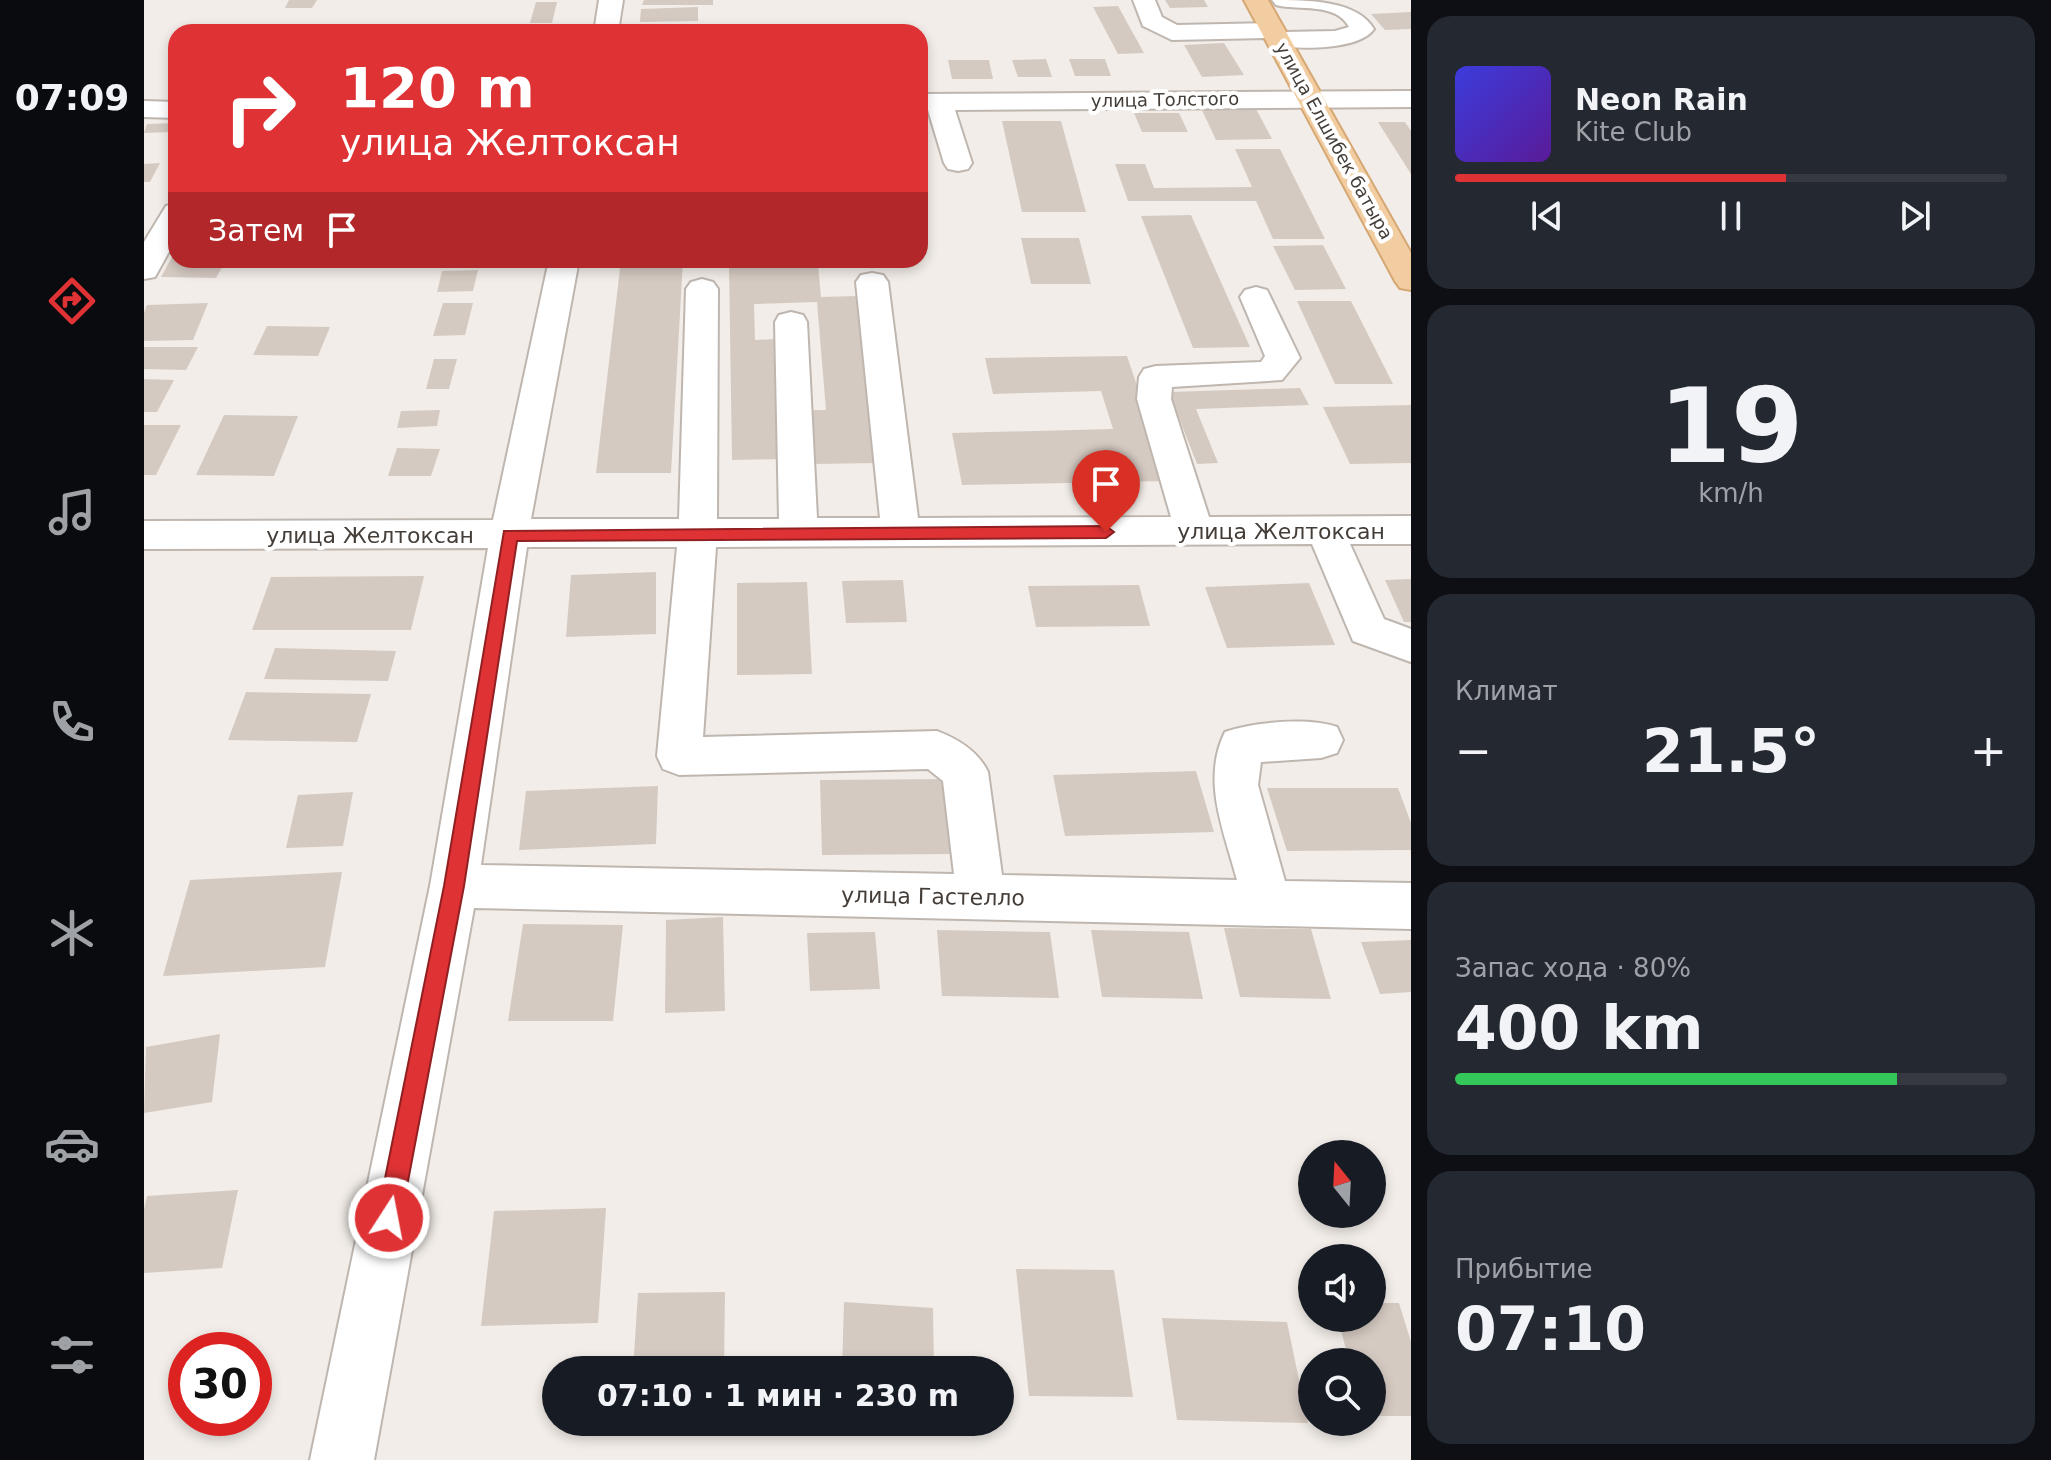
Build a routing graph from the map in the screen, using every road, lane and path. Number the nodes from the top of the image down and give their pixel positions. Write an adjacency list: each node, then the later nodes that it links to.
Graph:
1 (611, 0): 5 (street)
2 (1256, 0): 6 (main road, улица Елшибек батыра)
3 (1284, 0): 6 (street)
4 (1144, 1): 6 (street)
5 (607, 24)
6 (1277, 38): 7 (street); 8 (main road, улица Елшибек батыра)
7 (1176, 55)
8 (1312, 98): 9 (street, улица Толстого); 10 (street, улица Толстого); 17 (main road, улица Елшибек батыра)
9 (1411, 99)
10 (930, 102): 13 (street)
11 (144, 109): 12 (street)
12 (168, 110)
13 (958, 163)
14 (168, 226): 16 (street)
15 (562, 268): 29 (street)
16 (144, 270)
17 (1410, 276)
18 (872, 282): 26 (street)
19 (702, 289): 27 (street)
20 (1256, 297): 24 (street)
21 (791, 322): 25 (street)
22 (1325, 530): 23 (street, улица Желтоксан); 24 (street, улица Желтоксан); 30 (street)
23 (1411, 530)
24 (1194, 531): 26 (street, улица Желтоксан)
25 (799, 533): 26 (street, улица Желтоксан); 27 (street, улица Желтоксан)
26 (901, 533)
27 (698, 534): 29 (street, улица Желтоксан); 33 (street)
28 (144, 535): 29 (street, улица Желтоксан)
29 (509, 535): 32 (street)
30 (1411, 646)
31 (1321, 740): 34 (street)
32 (454, 886): 33 (street, улица Гастелло); 36 (street)
33 (981, 897): 34 (street, улица Гастелло)
34 (1267, 903): 35 (street, улица Гастелло)
35 (1411, 906)
36 (342, 1460)

